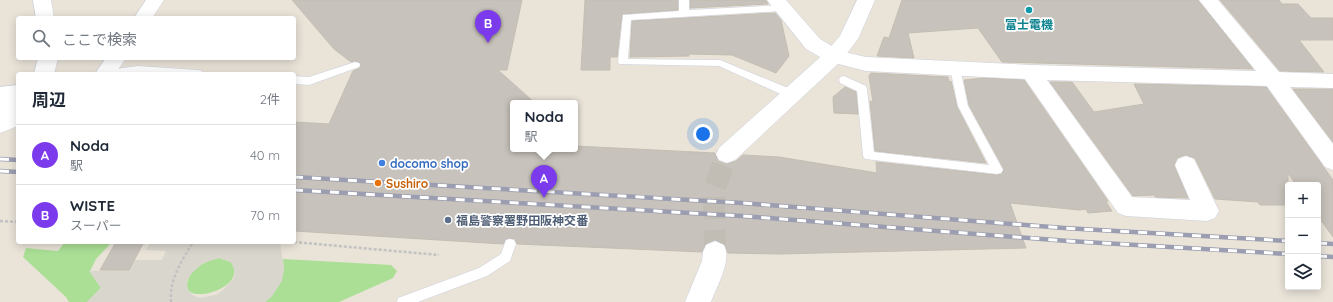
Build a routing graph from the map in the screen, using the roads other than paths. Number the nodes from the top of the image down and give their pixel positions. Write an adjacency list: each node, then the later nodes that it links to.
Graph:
1 (42, 0): 8 (street)
2 (154, 0): 9 (street)
3 (684, 0): 7 (lane)
4 (866, 0): 10 (street)
5 (1208, 0): 20 (street)
6 (779, 4): 7 (lane); 10 (street)
7 (684, 13): 25 (lane)
8 (46, 16)
9 (144, 16)
10 (834, 56): 14 (street); 25 (street)
11 (48, 60): 15 (street)
12 (115, 60): 16 (street)
13 (355, 65): 21 (lane)
14 (955, 68): 19 (street); 22 (lane)
15 (44, 72)
16 (106, 72)
17 (124, 72): 18 (lane)
18 (168, 72)
19 (1031, 72): 20 (street); 33 (street)
20 (1273, 79): 23 (street); 32 (street)
21 (296, 80)
22 (844, 80)
23 (1333, 81)
24 (16, 92): 26 (street)
25 (791, 94): 31 (street)
26 (0, 95)
27 (16, 104): 28 (street)
28 (0, 108)
29 (16, 119): 30 (street)
30 (0, 125)
31 (727, 154)
32 (1333, 161)
33 (1186, 165)
34 (510, 244): 36 (lane)
35 (715, 252): 37 (street)
36 (403, 302)
37 (698, 302)

